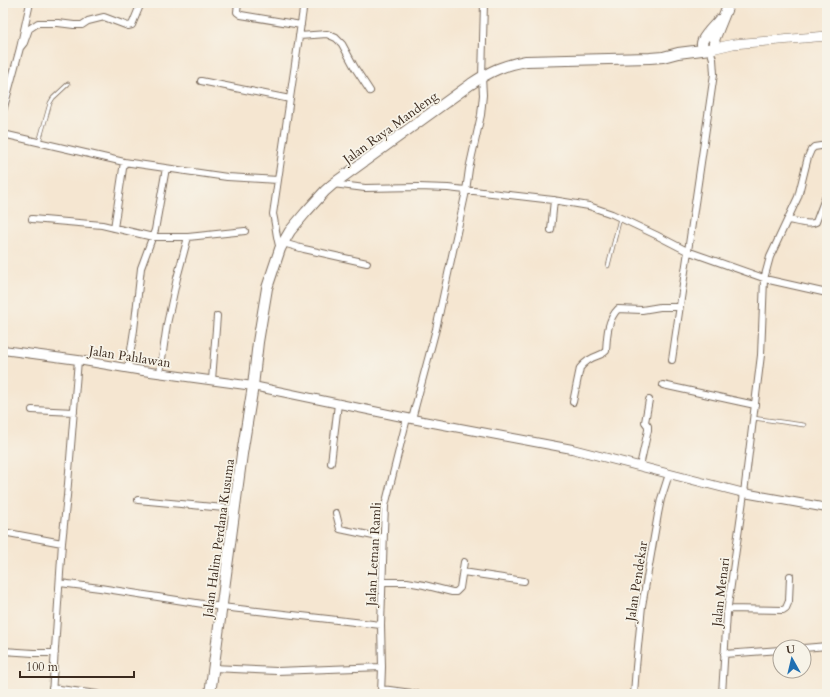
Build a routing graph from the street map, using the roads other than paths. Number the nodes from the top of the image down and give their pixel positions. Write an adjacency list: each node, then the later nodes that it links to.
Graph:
1 (30, 3): 13 (street)
2 (141, 3): 13 (street)
3 (238, 3): 8 (street)
4 (304, 3): 8 (street)
5 (484, 3): 15 (street, Jalan Letnan Ramli)
6 (729, 3): 7 (highway)
7 (724, 14): 11 (highway); 12 (highway)
8 (301, 25): 9 (street)
9 (299, 36): 18 (street); 19 (street)
10 (827, 36): 12 (main road)
11 (703, 39): 12 (highway); 14 (highway)
12 (712, 46): 14 (highway); 40 (street)
13 (20, 48): 20 (street)
14 (678, 53): 15 (highway, Jalan Raya Mandeng)
15 (482, 76): 27 (highway, Jalan Raya Mandeng); 28 (street, Jalan Letnan Ramli)
16 (201, 81): 19 (street)
17 (68, 84): 22 (lane)
18 (370, 91)
19 (290, 99): 26 (street)
20 (3, 111)
21 (3, 134): 22 (street)
22 (40, 142): 24 (street)
23 (827, 145): 33 (street, Jalan Menari)
24 (124, 162): 25 (street); 34 (street)
25 (166, 168): 26 (street); 37 (street)
26 (278, 180): 39 (street)
27 (333, 184): 28 (street); 39 (highway, Jalan Raya Mandeng)
28 (466, 191): 30 (street); 61 (street, Jalan Letnan Ramli)
29 (827, 193): 33 (street)
30 (554, 200): 31 (street); 35 (street)
31 (620, 218): 40 (street); 42 (lane)
32 (32, 219): 34 (street)
33 (788, 220): 43 (street, Jalan Menari)
34 (114, 228): 37 (street)
35 (551, 230)
36 (245, 231): 38 (street)
37 (152, 236): 38 (street); 50 (street)
38 (188, 238): 51 (street)
39 (281, 246): 41 (street); 54 (highway, Jalan Raya Mandeng)
40 (687, 251): 43 (street); 45 (street)
41 (367, 263)
42 (608, 266)
43 (764, 279): 44 (street); 58 (street, Jalan Menari)
44 (827, 293)
45 (679, 308): 49 (street); 56 (street)
46 (217, 316): 52 (street)
47 (3, 350): 48 (main road, Jalan Pahlawan)
48 (78, 360): 50 (main road, Jalan Pahlawan); 60 (street)
49 (672, 360)
50 (128, 369): 51 (main road, Jalan Pahlawan)
51 (160, 373): 52 (main road, Jalan Pahlawan)
52 (212, 380): 54 (main road, Jalan Pahlawan)
53 (663, 385): 58 (street)
54 (253, 386): 57 (main road, Jalan Pahlawan); 70 (highway, Jalan Halim Perdana Kusuma)
55 (648, 400): 65 (street)
56 (573, 402)
57 (338, 404): 61 (main road, Jalan Pahlawan); 64 (street)
58 (755, 405): 62 (street, Jalan Menari)
59 (32, 410): 60 (street)
60 (74, 412): 74 (street)
61 (409, 418): 65 (main road, Jalan Pahlawan); 73 (street, Jalan Letnan Ramli)
62 (753, 418): 63 (lane); 67 (street, Jalan Menari)
63 (804, 425)
64 (331, 463)
65 (640, 466): 66 (main road, Jalan Pahlawan)
66 (669, 474): 67 (main road, Jalan Pahlawan); 97 (street, Jalan Pendekar)
67 (744, 492): 69 (main road, Jalan Pahlawan); 82 (street, Jalan Menari)
68 (138, 500): 70 (street)
69 (827, 508)
70 (234, 509): 81 (highway, Jalan Halim Perdana Kusuma)
71 (336, 513): 73 (street)
72 (3, 532): 74 (street)
73 (383, 538): 79 (street, Jalan Letnan Ramli)
74 (62, 543): 80 (street)
75 (464, 562): 76 (street)
76 (463, 572): 78 (street); 79 (street)
77 (790, 576): 82 (street)
78 (524, 581)
79 (382, 582): 83 (street, Jalan Letnan Ramli)
80 (60, 583): 81 (street); 88 (street)
81 (222, 607): 83 (street); 91 (highway, Jalan Halim Perdana Kusuma)
82 (728, 609): 89 (street, Jalan Menari)
83 (381, 625): 90 (street, Jalan Letnan Ramli)
84 (827, 646): 85 (street)
85 (812, 647)
86 (3, 651): 88 (street)
87 (772, 651): 89 (street)
88 (55, 653): 92 (street)
89 (724, 654): 98 (street, Jalan Menari)
90 (382, 667): 91 (street); 93 (street, Jalan Letnan Ramli)
91 (213, 668): 95 (highway, Jalan Halim Perdana Kusuma)
92 (52, 691): 94 (street)
93 (382, 691): 96 (street)
94 (97, 694)
95 (210, 694)
96 (419, 694)
97 (634, 694)
98 (722, 694)

